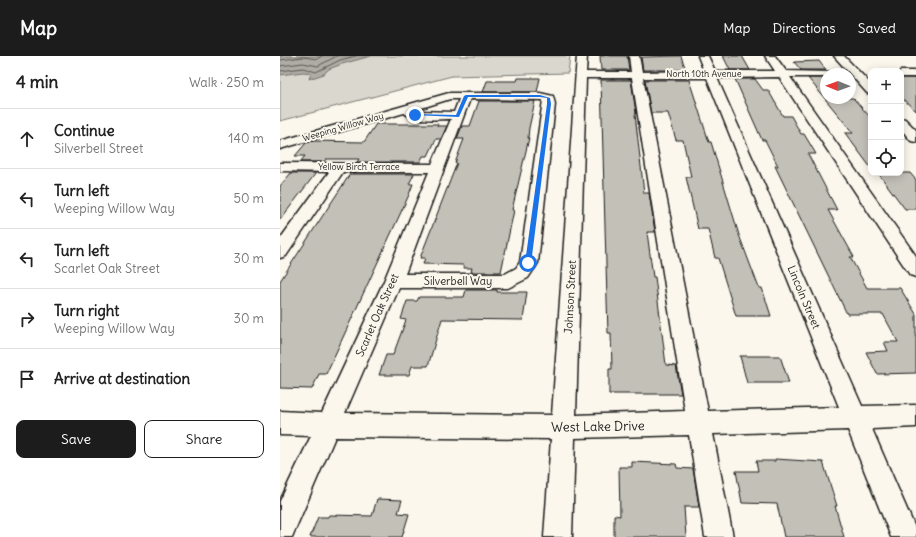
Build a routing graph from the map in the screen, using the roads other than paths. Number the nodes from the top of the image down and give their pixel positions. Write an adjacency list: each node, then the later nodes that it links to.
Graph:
1 (634, 56): 7 (street)
2 (703, 56): 8 (street, Lincoln Street)
3 (770, 56): 9 (street)
4 (839, 56): 6 (street)
5 (582, 65): 7 (street, North 10th Avenue); 35 (street, Johnson Street)
6 (848, 68)
7 (637, 74): 8 (street, North 10th Avenue); 33 (street)
8 (711, 74): 9 (street, North 10th Avenue); 31 (street, Lincoln Street)
9 (782, 74): 10 (street, North 10th Avenue); 27 (street)
10 (820, 74)
11 (856, 74): 12 (street)
12 (868, 74)
13 (904, 74): 14 (street)
14 (916, 74)
15 (856, 77): 16 (street)
16 (868, 88)
17 (466, 96): 18 (street, Weeping Willow Way); 19 (street, Scarlet Oak Street); 28 (street, Weeping Willow Way)
18 (406, 109): 19 (street); 22 (street, Weeping Willow Way)
19 (458, 116): 25 (street, Scarlet Oak Street)
20 (904, 125): 21 (street)
21 (916, 138)
22 (280, 145)
23 (280, 167): 24 (street, Yellow Birch Terrace)
24 (339, 167): 25 (street, Yellow Birch Terrace); 26 (street)
25 (437, 168): 29 (street, Scarlet Oak Street)
26 (280, 252)
27 (916, 270)
28 (522, 274): 29 (street, Silverbell Way)
29 (393, 281): 34 (street, Scarlet Oak Street)
30 (916, 416): 31 (street, West Lake Drive)
31 (854, 418): 33 (street, West Lake Drive); 39 (street, Lincoln Street)
32 (280, 423): 34 (street, West Lake Drive)
33 (699, 423): 35 (street, West Lake Drive); 38 (street)
34 (329, 426): 35 (street, West Lake Drive); 36 (street, Scarlet Oak Street)
35 (563, 427): 37 (street, Johnson Street)
36 (280, 532)
37 (558, 537)
38 (719, 537)
39 (905, 537)

